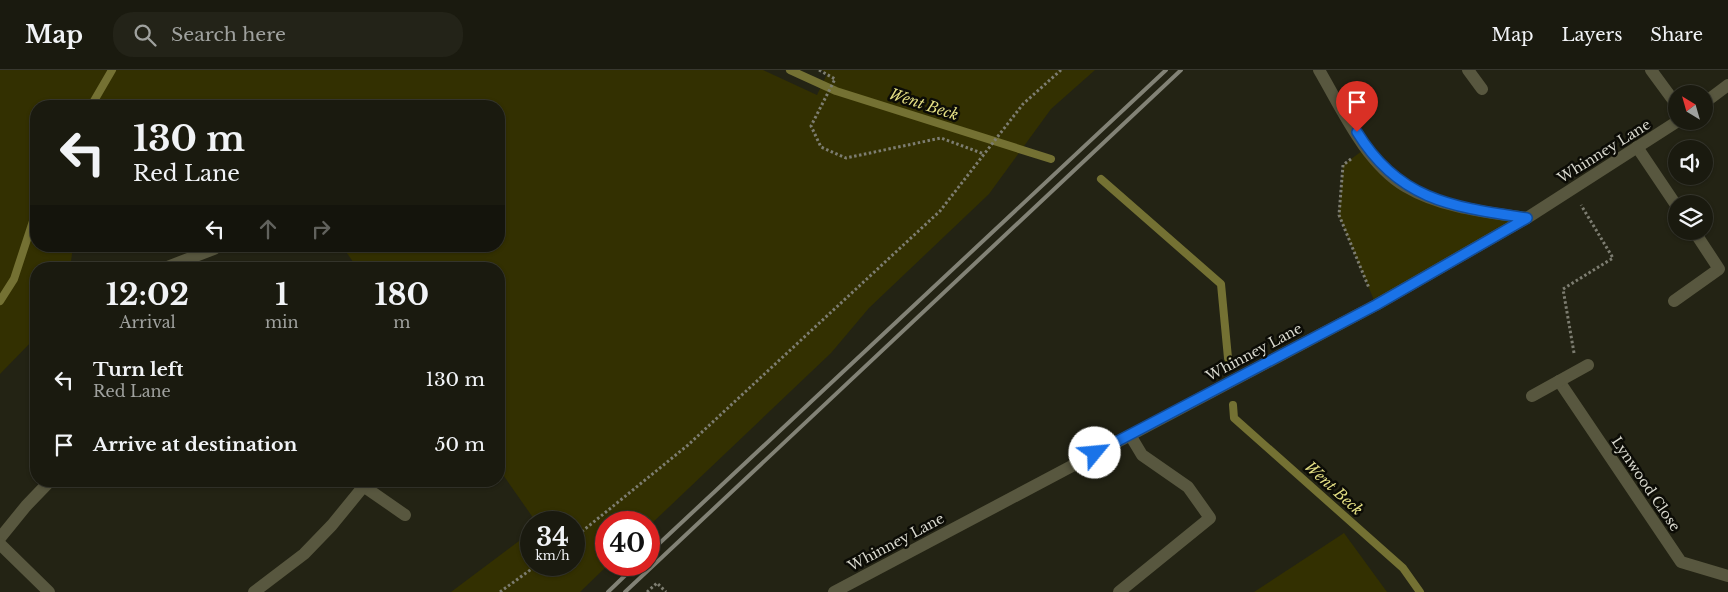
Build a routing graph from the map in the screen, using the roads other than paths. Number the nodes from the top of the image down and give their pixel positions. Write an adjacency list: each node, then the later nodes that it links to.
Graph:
1 (1319, 70): 11 (street)
2 (1468, 70): 5 (street)
3 (1651, 70): 6 (street)
4 (1728, 85): 7 (street)
5 (1482, 89)
6 (1668, 93)
7 (1713, 96)
8 (1668, 128): 9 (street, Whinney Lane)
9 (1637, 148): 10 (street); 11 (street, Whinney Lane)
10 (1669, 195)
11 (1527, 218): 19 (street, Whinney Lane)
12 (1700, 240): 15 (street)
13 (208, 252): 14 (street)
14 (186, 262)
15 (1674, 300)
16 (1583, 368): 17 (street)
17 (1559, 381): 18 (street); 26 (street, Lynwood Close)
18 (1532, 396)
19 (1130, 435): 29 (street, Whinney Lane); 30 (street)
20 (44, 487): 24 (street)
21 (358, 487): 28 (street)
22 (364, 487): 23 (street)
23 (405, 515)
24 (0, 538)
25 (0, 544): 27 (street)
26 (1728, 576)
27 (49, 592)
28 (254, 592)
29 (834, 592)
30 (1119, 592)

